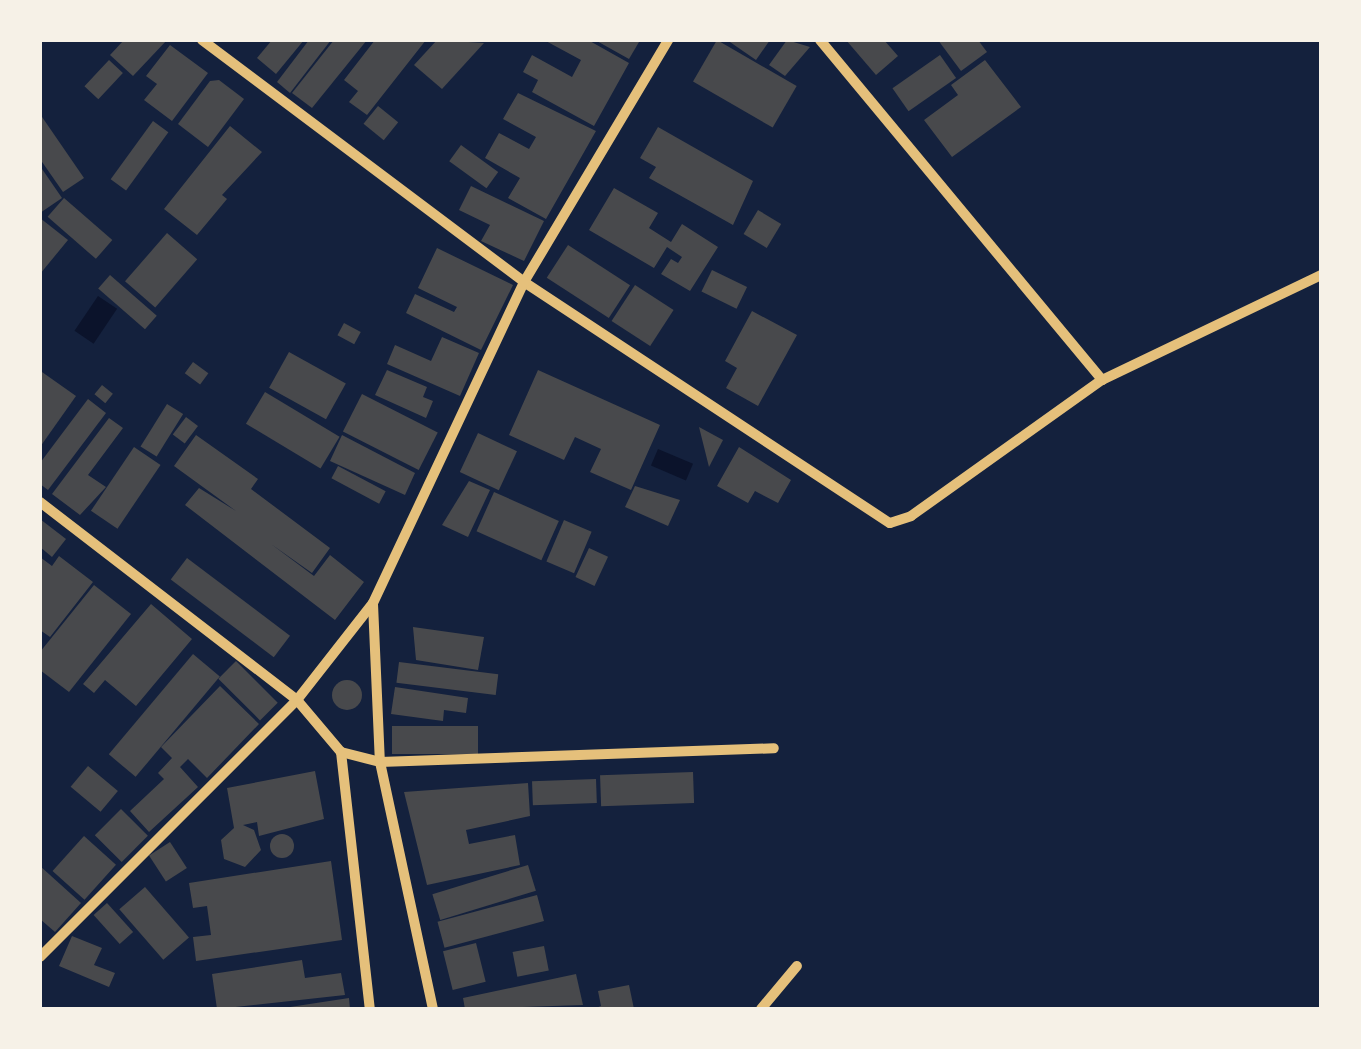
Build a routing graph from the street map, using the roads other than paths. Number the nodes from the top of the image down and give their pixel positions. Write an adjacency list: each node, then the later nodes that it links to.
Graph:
1 (202, 40): 5 (street)
2 (668, 40): 5 (street)
3 (820, 40): 6 (street)
4 (1321, 275): 6 (street)
5 (524, 282): 6 (street); 8 (street)
6 (1102, 380)
7 (40, 502): 9 (street)
8 (373, 603): 9 (street); 12 (street)
9 (297, 700): 11 (street); 13 (street)
10 (774, 748): 12 (street)
11 (341, 752): 12 (street); 15 (street)
12 (380, 762): 16 (street)
13 (40, 957)
14 (797, 966): 17 (street)
15 (370, 1009)
16 (433, 1009)
17 (762, 1009)

